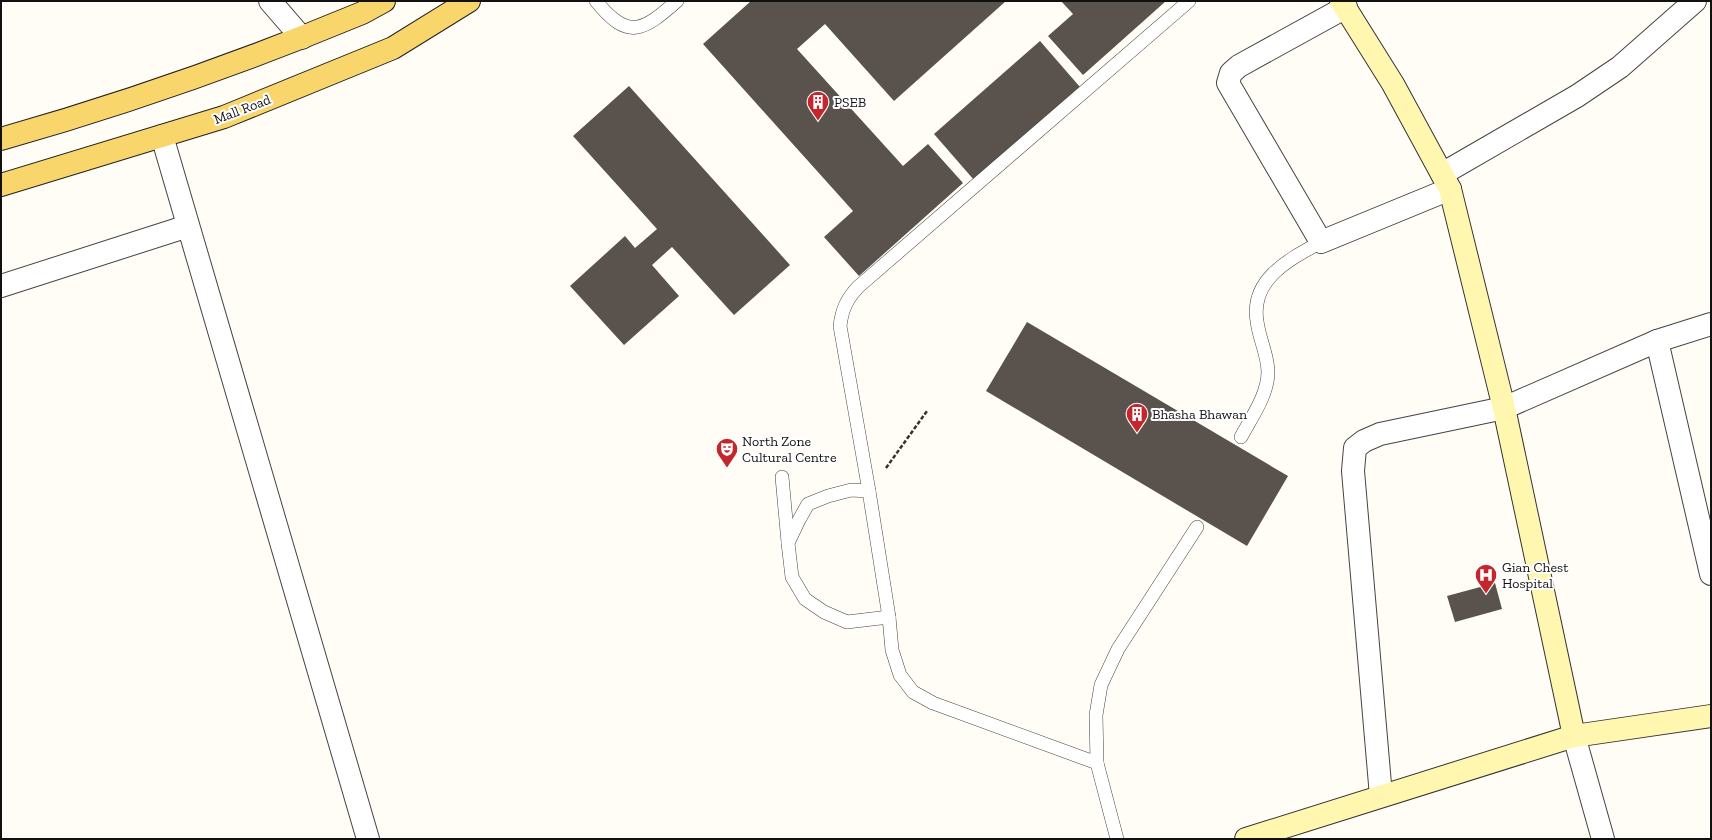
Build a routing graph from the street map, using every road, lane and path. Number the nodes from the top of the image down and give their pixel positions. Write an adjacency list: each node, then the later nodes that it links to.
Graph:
1 (270, 1): 9 (street)
2 (384, 1): 9 (main road)
3 (469, 1): 10 (main road, Mall Road)
4 (596, 1): 5 (lane)
5 (677, 1)
6 (1189, 1): 23 (lane)
7 (1695, 1): 12 (street)
8 (1344, 4): 12 (street); 15 (street)
9 (302, 38): 11 (main road)
10 (162, 136): 13 (main road, Mall Road); 14 (street)
11 (1, 140)
12 (1446, 181): 15 (street); 19 (street)
13 (1, 185)
14 (188, 226): 16 (street); 32 (street)
15 (1321, 242): 21 (lane)
16 (1, 286)
17 (1711, 324): 18 (street)
18 (1657, 341): 19 (street); 26 (street)
19 (1504, 408): 29 (street); 31 (street)
20 (927, 411): 23 (path)
21 (1241, 437)
22 (782, 477): 25 (lane)
23 (869, 491): 25 (lane); 27 (lane)
24 (1197, 528): 30 (lane)
25 (788, 544): 27 (lane)
26 (1711, 574)
27 (889, 617): 30 (lane)
28 (1711, 716): 29 (street)
29 (1574, 736): 31 (street); 35 (street)
30 (1097, 763): 33 (lane)
31 (1380, 796): 34 (street)
32 (368, 839)
33 (1117, 839)
34 (1246, 839)
35 (1603, 839)

